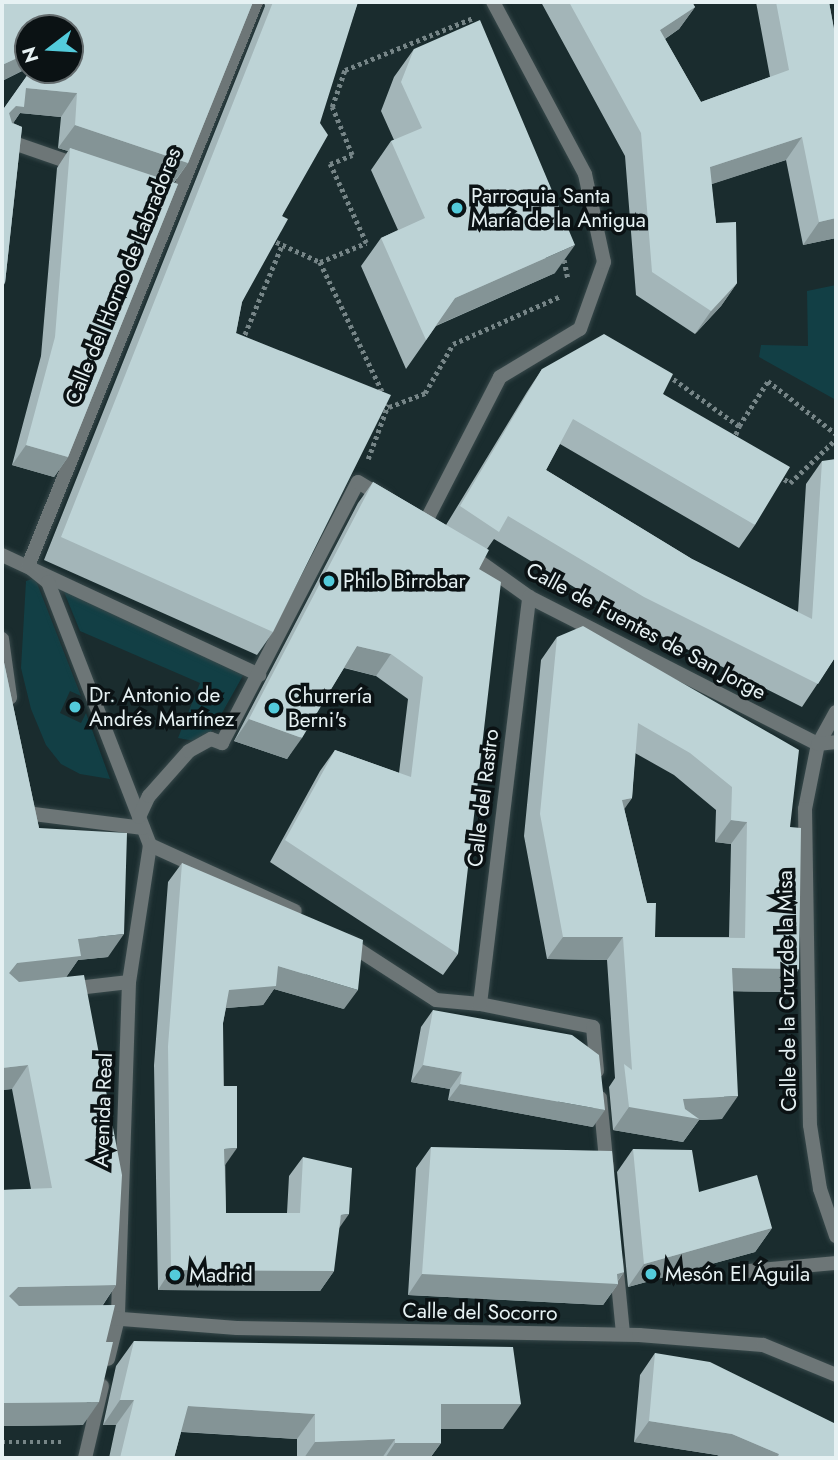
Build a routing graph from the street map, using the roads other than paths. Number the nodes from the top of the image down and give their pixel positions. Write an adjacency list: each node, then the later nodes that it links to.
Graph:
1 (256, 2): 7 (street, Calle del Horno de Labradores)
2 (495, 5): 5 (street)
3 (2, 139): 4 (street)
4 (90, 169)
5 (414, 517): 8 (street, Calle de Fuentes de San Jorge); 10 (street, Calle de Fuentes de San Jorge)
6 (2, 555): 7 (street)
7 (28, 566): 10 (street); 16 (street)
8 (529, 597): 14 (street, Calle de Fuentes de San Jorge); 22 (street, Calle del Rastro)
9 (2, 639): 12 (street)
10 (259, 675): 16 (street)
11 (836, 712): 14 (street, Calle de la Cruz de la Misa)
12 (13, 719)
13 (836, 742): 14 (street)
14 (818, 744): 24 (street, Calle de la Cruz de la Misa)
15 (22, 786): 16 (street)
16 (141, 822): 17 (street)
17 (150, 845): 18 (street); 20 (street, Avenida Real)
18 (308, 918)
19 (331, 931): 22 (street)
20 (129, 982): 21 (street); 29 (street, Avenida Real)
21 (50, 991)
22 (480, 1004): 23 (street)
23 (608, 1185)
24 (836, 1236)
25 (614, 1240): 30 (street)
26 (836, 1264): 27 (street)
27 (737, 1272)
28 (94, 1318): 29 (street, Calle del Socorro)
29 (118, 1318): 30 (street, Calle del Socorro); 32 (street, Avenida Real)
30 (623, 1334): 31 (street, Calle del Socorro)
31 (836, 1375)
32 (85, 1458)

